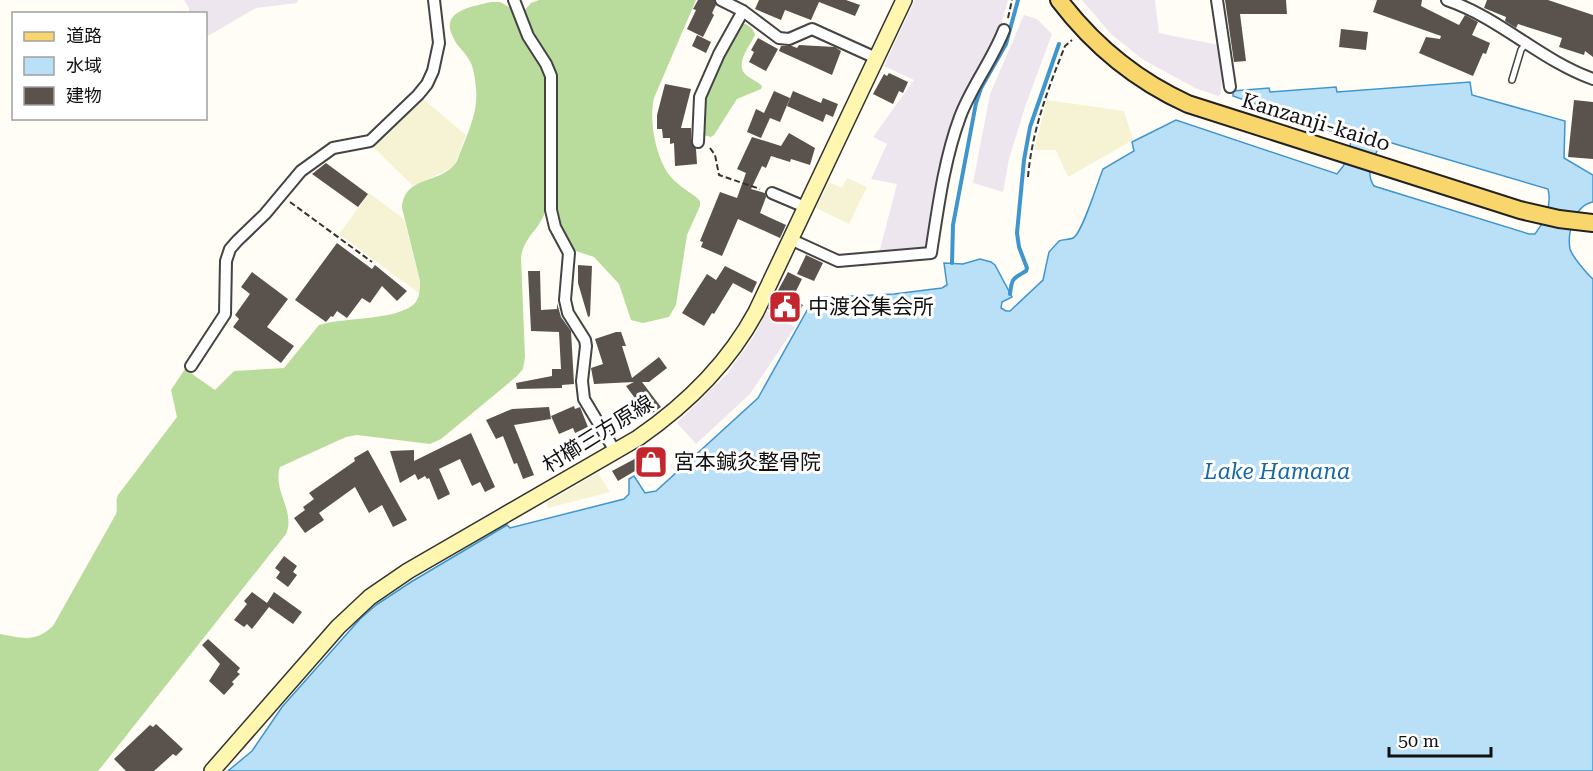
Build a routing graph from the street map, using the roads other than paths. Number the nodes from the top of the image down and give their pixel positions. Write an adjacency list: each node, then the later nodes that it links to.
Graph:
1 (434, 0): 20 (street)
2 (514, 0): 21 (street)
3 (721, 0): 8 (street)
4 (904, 0): 11 (main road, 村櫛三方原線)
5 (1059, 0): 18 (main road, Kanzanji-kaido)
6 (1217, 0): 14 (street)
7 (1447, 0): 10 (street)
8 (742, 6): 11 (street); 15 (street)
9 (1004, 30): 19 (street)
10 (1526, 43): 12 (street); 13 (lane)
11 (876, 58): 17 (main road, 村櫛三方原線)
12 (1593, 79)
13 (1512, 80)
14 (1230, 87)
15 (698, 142)
16 (772, 193): 17 (street)
17 (805, 207): 19 (main road, 村櫛三方原線)
18 (1586, 222)
19 (790, 238): 21 (main road, 村櫛三方原線)
20 (191, 366)
21 (615, 452): 22 (main road, 村櫛三方原線)
22 (212, 771)

